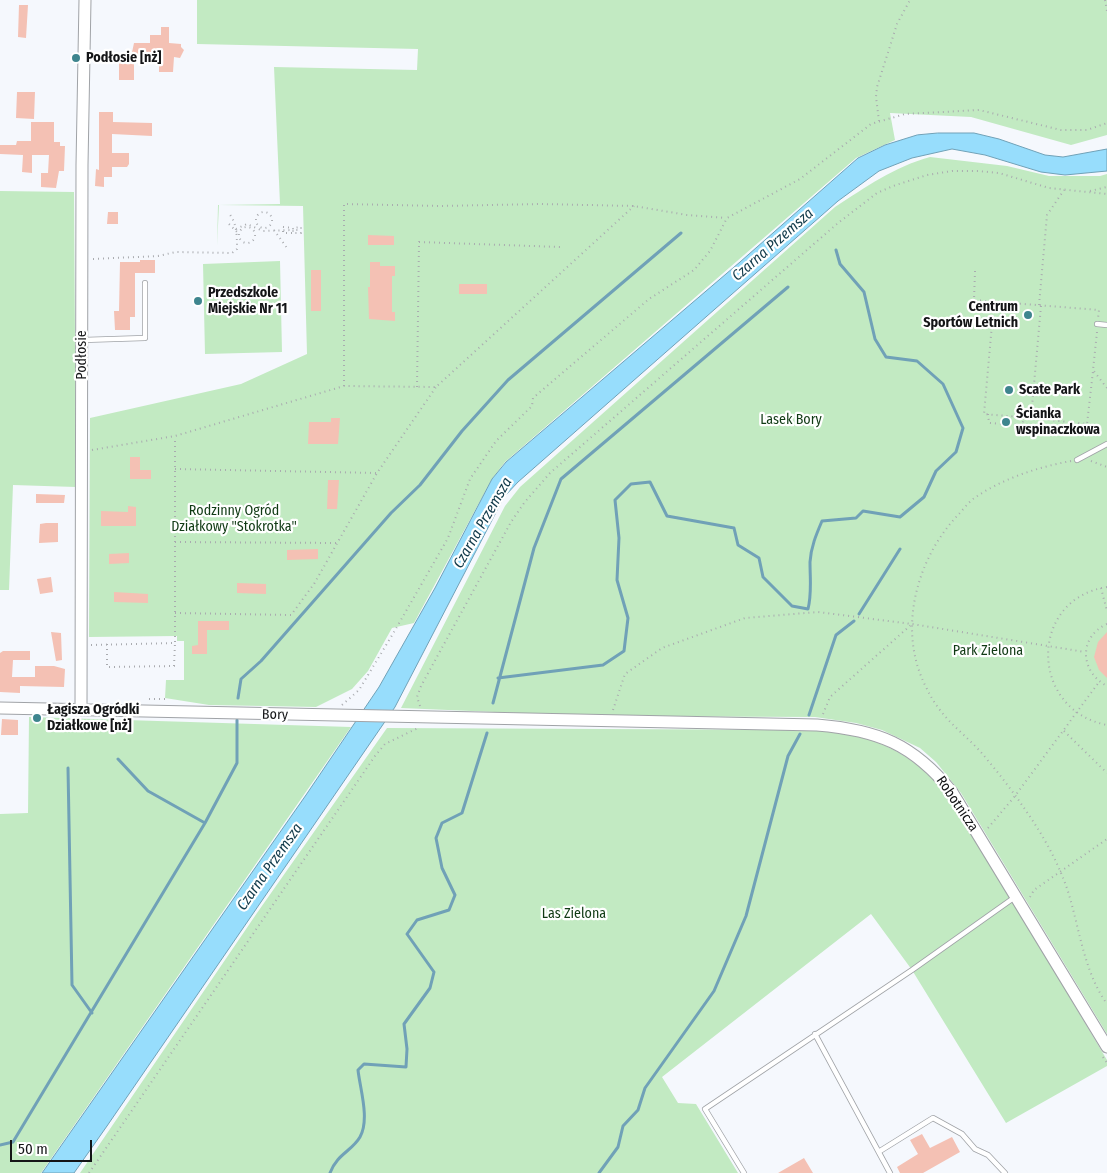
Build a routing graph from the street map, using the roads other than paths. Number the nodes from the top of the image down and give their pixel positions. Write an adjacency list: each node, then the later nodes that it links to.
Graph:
1 (85, 0): 5 (street, Podłosie)
2 (144, 283): 5 (lane)
3 (1098, 324): 4 (lane)
4 (1107, 325)
5 (82, 340): 9 (street, Podłosie)
6 (1107, 444): 7 (lane)
7 (1077, 460)
8 (0, 708): 9 (street, Bory)
9 (80, 710): 10 (street, Bory)
10 (551, 720): 11 (street, Robotnicza)
11 (1018, 900): 12 (lane); 13 (street, Robotnicza)
12 (814, 1034): 14 (lane); 15 (lane)
13 (1107, 1047)
14 (880, 1151): 16 (lane); 17 (lane)
15 (744, 1173)
16 (890, 1173)
17 (1005, 1173)

